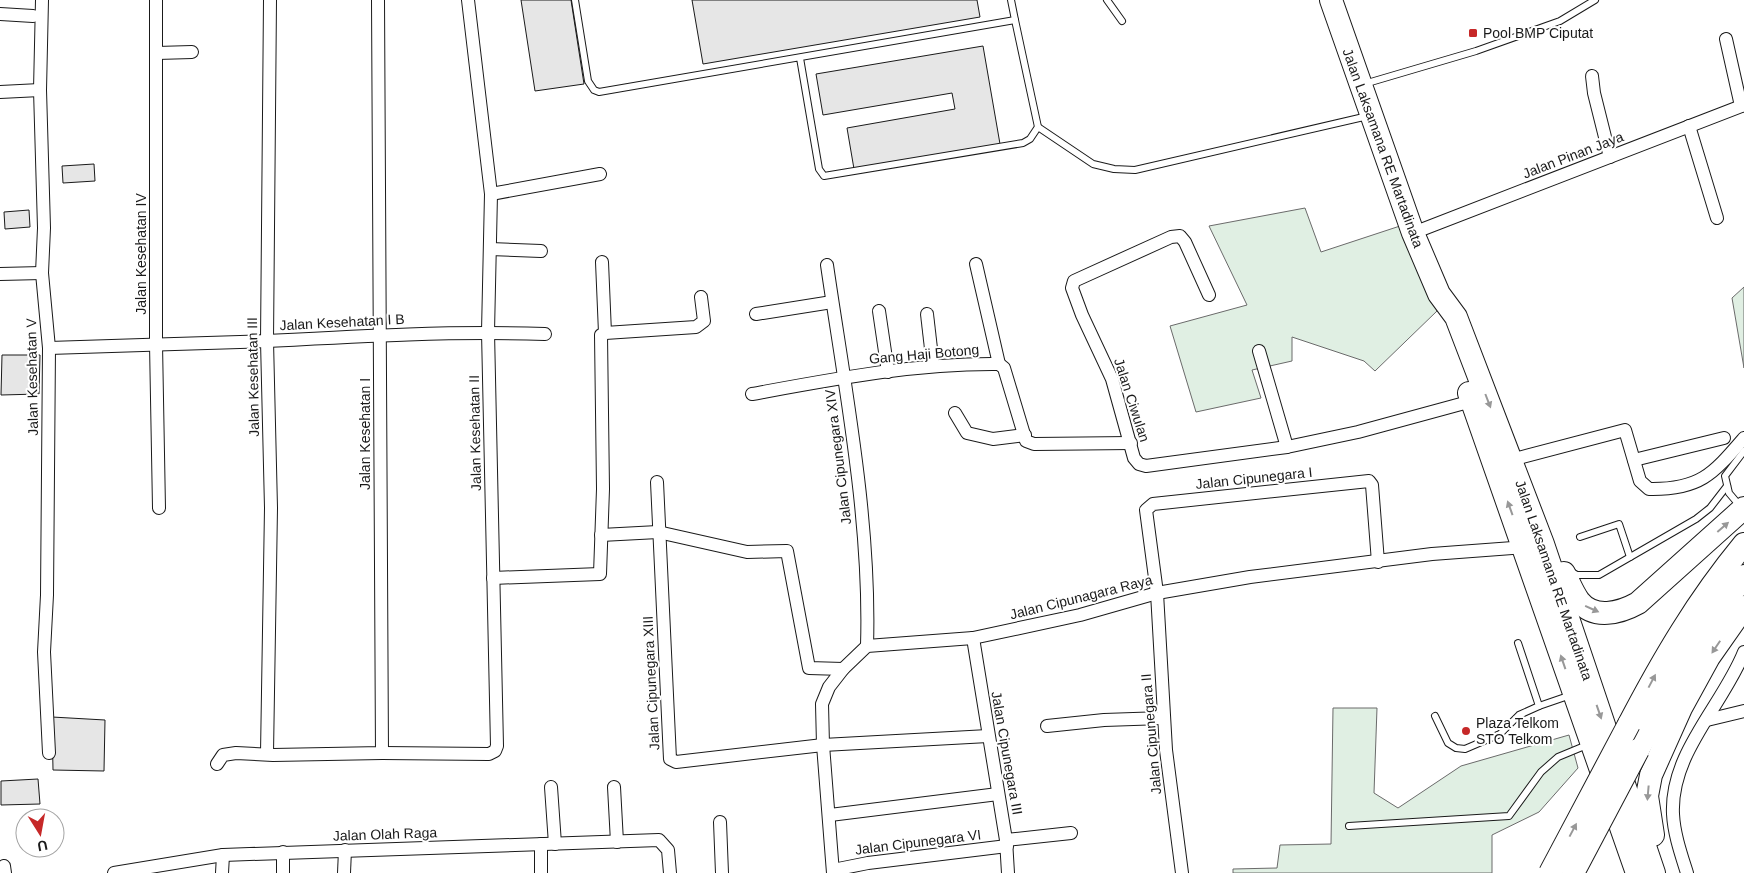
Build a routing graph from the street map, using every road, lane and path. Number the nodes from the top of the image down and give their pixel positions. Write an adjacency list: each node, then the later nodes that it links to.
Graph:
1 (42, 0): 21 (street, Jalan Kesehatan V)
2 (156, 0): 17 (street, Jalan Kesehatan IV)
3 (270, 0): 50 (street, Jalan Kesehatan III)
4 (378, 0): 48 (street, Jalan Kesehatan I)
5 (468, 0): 29 (street, Jalan Kesehatan II)
6 (575, 0): 18 (lane)
7 (1011, 0): 13 (lane)
8 (1107, 0): 14 (lane)
9 (1330, 0): 20 (highway, Jalan Laksamana RE Martadinata)
10 (1594, 0): 20 (lane)
11 (0, 14): 12 (street)
12 (33, 16)
13 (1015, 20): 18 (lane); 26 (lane)
14 (1122, 21)
15 (1726, 39): 23 (street)
16 (192, 52): 17 (street)
17 (157, 53): 51 (street, Jalan Kesehatan IV)
18 (800, 58): 26 (lane)
19 (1592, 76): 27 (street)
20 (1359, 86): 24 (highway, Jalan Laksamana RE Martadinata)
21 (40, 90): 22 (street); 37 (street, Jalan Kesehatan V)
22 (0, 92)
23 (1742, 106): 25 (street, Jalan Pinan Jaya)
24 (1370, 116): 26 (lane); 31 (highway, Jalan Laksamana RE Martadinata)
25 (1688, 126): 27 (street, Jalan Pinan Jaya); 30 (street)
26 (1038, 127)
27 (1610, 157): 31 (street, Jalan Pinan Jaya)
28 (600, 174): 29 (street)
29 (491, 194): 32 (street, Jalan Kesehatan II)
30 (1717, 218)
31 (1413, 233): 39 (highway, Jalan Laksamana RE Martadinata)
32 (490, 249): 33 (street); 46 (street, Jalan Kesehatan II)
33 (541, 251)
34 (602, 262): 47 (street)
35 (976, 264): 54 (street)
36 (827, 266): 42 (street, Jalan Cipunegara XIV)
37 (42, 273): 38 (street); 52 (street, Jalan Kesehatan V)
38 (0, 274)
39 (1439, 294): 59 (highway, Jalan Laksamana RE Martadinata); 67 (highway, Jalan Laksamana RE Martadinata, one-way to 67)
40 (1209, 295): 64 (street, Jalan Ciwulan)
41 (701, 297): 47 (street)
42 (832, 302): 44 (street); 57 (street, Jalan Cipunegara XIV)
43 (879, 311): 56 (street)
44 (756, 314)
45 (927, 314): 55 (street)
46 (488, 332): 48 (street, Jalan Kesehatan I B); 49 (street, Jalan Kesehatan I B); 82 (street, Jalan Kesehatan II)
47 (605, 333): 74 (street)
48 (380, 334): 50 (street, Jalan Kesehatan I B); 102 (street, Jalan Kesehatan I)
49 (545, 334)
50 (267, 341): 51 (street, Jalan Kesehatan I B); 101 (street, Jalan Kesehatan III)
51 (156, 344): 52 (street, Jalan Kesehatan I B); 71 (street, Jalan Kesehatan IV)
52 (49, 348): 100 (street, Jalan Kesehatan V)
53 (1259, 351): 65 (street)
54 (999, 364): 55 (street, Gang Haji Botong); 61 (street, Gang Haji Botong)
55 (933, 366): 56 (street, Gang Haji Botong)
56 (888, 372): 57 (street, Gang Haji Botong)
57 (844, 377): 58 (street, Gang Haji Botong); 87 (street, Jalan Cipunegara XIV)
58 (752, 394)
59 (1472, 401): 65 (street, Jalan Ciwulan); 77 (highway, Jalan Laksamana RE Martadinata, one-way to 59)
60 (956, 413): 61 (street)
61 (1025, 435): 64 (street)
62 (1724, 438): 68 (street)
63 (1744, 438): 68 (street)
64 (1131, 443): 65 (street, Jalan Ciwulan)
65 (1287, 447)
66 (1744, 451): 70 (lane)
67 (1511, 460): 68 (street); 77 (highway, Jalan Laksamana RE Martadinata)
68 (1634, 460)
69 (657, 482): 73 (street, Jalan Cipunegara XIII)
70 (1727, 486): 72 (lane); 78 (lane)
71 (159, 508)
72 (1743, 509): 80 (highway, one-way to 72)
73 (658, 532): 74 (street); 89 (street); 99 (street, Jalan Cipunegara XIII)
74 (601, 535): 82 (street)
75 (1580, 537): 78 (lane)
76 (1744, 544): 129 (highway, one-way to 76, bridge)
77 (1533, 546): 79 (street, Jalan Cipunagara Raya); 80 (highway); 90 (highway, Jalan Laksamana RE Martadinata, one-way to 77); 132 (highway, Jalan Laksamana RE Martadinata, one-way to 132)
78 (1630, 557): 80 (lane)
79 (1378, 562): 83 (street, Jalan Cipunagara Raya); 83 (street, Jalan Cipunegara I)
80 (1560, 566)
81 (1744, 576): 130 (highway, bridge)
82 (493, 578): 102 (street, Jalan Kesehatan II)
83 (1157, 593): 85 (street, Jalan Cipunagara Raya); 94 (street, Jalan Cipunegara II)
84 (1744, 607): 133 (highway, one-way to 133)
85 (973, 638): 87 (street, Jalan Cipunagara Raya); 97 (street, Jalan Cipunegara III)
86 (1518, 643): 91 (lane)
87 (866, 646): 89 (street)
88 (1744, 652): 95 (street)
89 (843, 669): 99 (street)
90 (1574, 693): 91 (lane); 98 (highway, Jalan Laksamana RE Martadinata)
91 (1539, 706): 93 (lane)
92 (1744, 711): 95 (street)
93 (1435, 716)
94 (1163, 718): 96 (street); 128 (street, Jalan Cipunegara II)
95 (1707, 720): 134 (street)
96 (1047, 726)
97 (988, 736): 99 (street); 106 (street, Jalan Cipunegara III)
98 (1592, 743): 109 (lane); 131 (highway, Jalan Laksamana RE Martadinata)
99 (823, 746): 107 (street)
100 (49, 753)
101 (267, 753): 102 (street); 103 (street)
102 (382, 753)
103 (217, 764)
104 (551, 787): 114 (street)
105 (614, 787): 111 (street)
106 (998, 794): 107 (street); 112 (street, Jalan Cipunegara III)
107 (830, 815): 119 (street)
108 (720, 822): 126 (street)
109 (1349, 826)
110 (1071, 833): 112 (street, Jalan Cipunegara VI)
111 (617, 842): 114 (street, Jalan Olah Raga); 125 (street, Jalan Olah Raga)
112 (1007, 843): 118 (street, Jalan Cipunegara VI); 127 (street, Jalan Cipunegara III)
113 (541, 844): 114 (street, Jalan Olah Raga); 115 (street, Jalan Olah Raga); 124 (street)
114 (555, 844)
115 (345, 850): 116 (street, Jalan Olah Raga); 123 (street)
116 (283, 852): 117 (street, Jalan Olah Raga); 122 (street)
117 (223, 855): 120 (street, Jalan Olah Raga); 121 (street)
118 (868, 868): 119 (street, Jalan Cipunegara VI)
119 (833, 871)
120 (114, 873)
121 (222, 873)
122 (282, 873)
123 (344, 873)
124 (541, 873)
125 (670, 873)
126 (722, 873)
127 (1008, 873)
128 (1182, 873)
129 (1550, 873)
130 (1573, 873)
131 (1637, 873)
132 (1654, 873)
133 (1661, 873)
134 (1687, 873)

